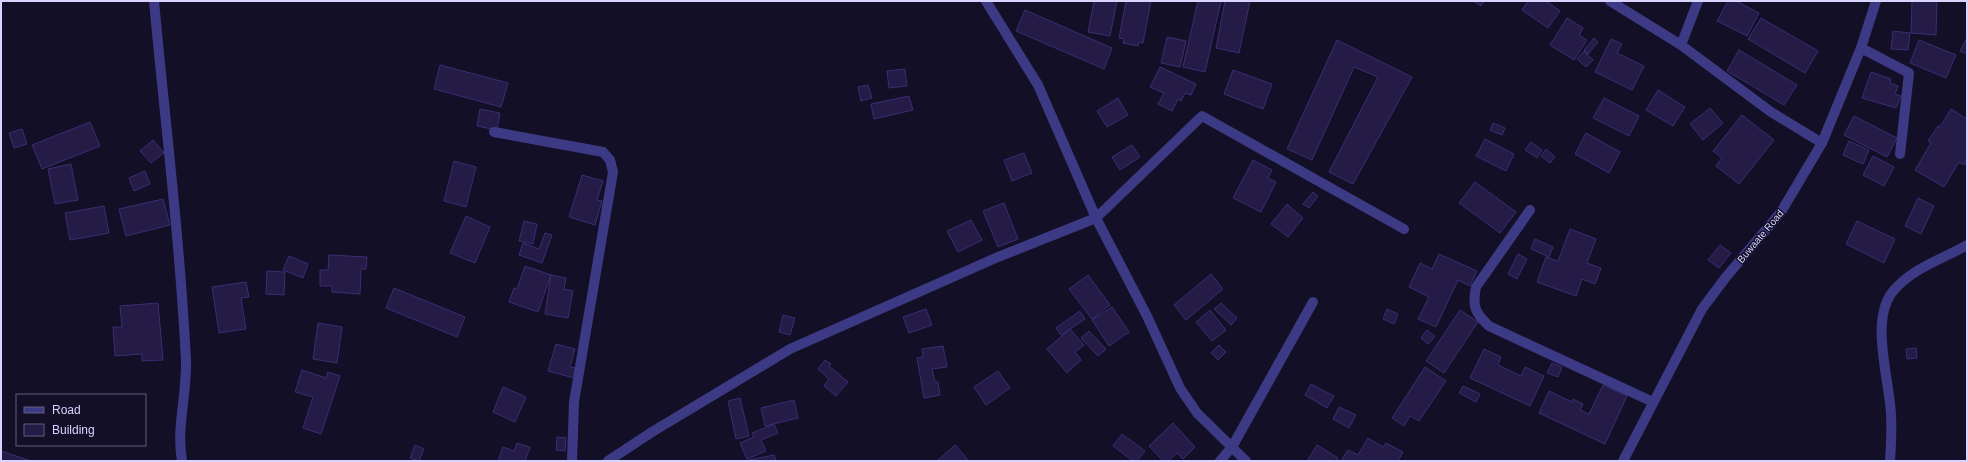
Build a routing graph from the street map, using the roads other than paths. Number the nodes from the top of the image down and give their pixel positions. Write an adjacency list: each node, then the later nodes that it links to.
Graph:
1 (154, 1): 18 (street)
2 (986, 1): 12 (street)
3 (1610, 1): 6 (street)
4 (1698, 1): 6 (street)
5 (1876, 1): 7 (street, Buwaate Road)
6 (1681, 45): 9 (street)
7 (1861, 48): 9 (street, Buwaate Road); 10 (street)
8 (494, 132): 19 (street)
9 (1822, 143): 16 (street, Buwaate Road)
10 (1900, 154)
11 (1530, 210): 16 (street)
12 (1096, 218): 13 (street); 17 (street); 20 (street)
13 (1404, 229)
14 (1967, 244): 24 (street)
15 (1313, 302): 17 (street)
16 (1654, 402): 23 (street, Buwaate Road)
17 (1232, 447): 21 (street); 22 (street)
18 (182, 461)
19 (572, 461)
20 (608, 461)
21 (1220, 461)
22 (1246, 461)
23 (1623, 461)
24 (1890, 461)

